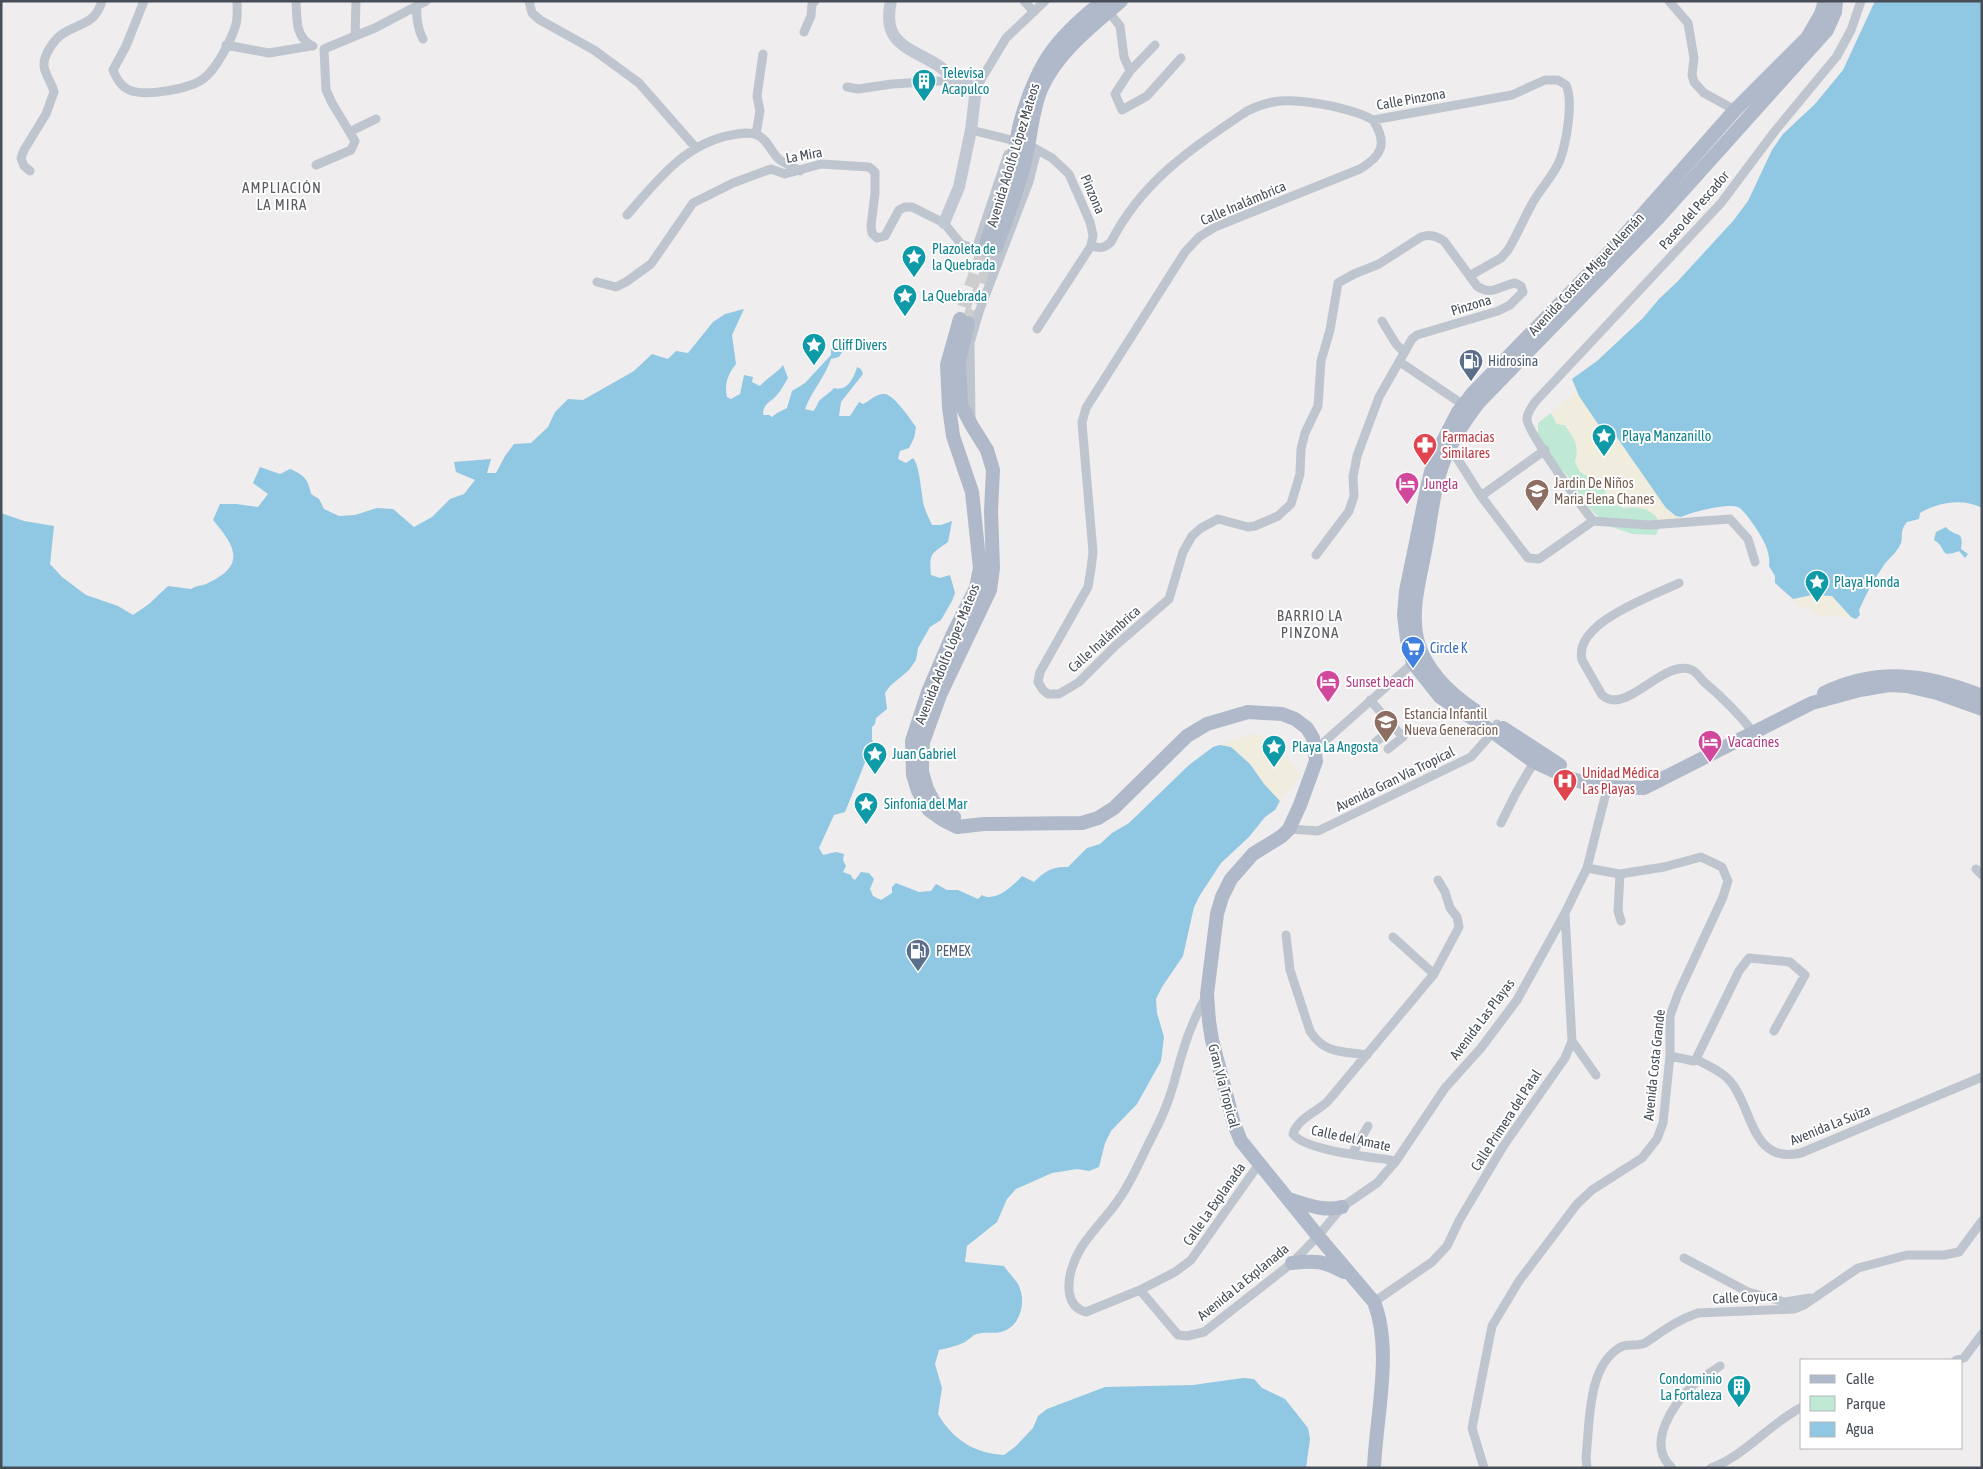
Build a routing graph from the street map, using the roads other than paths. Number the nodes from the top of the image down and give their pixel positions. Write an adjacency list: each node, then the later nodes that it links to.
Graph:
1 (102, 1): 42 (street)
2 (144, 1): 23 (street)
3 (237, 1): 23 (street)
4 (296, 1): 25 (street)
5 (356, 1): 21 (street)
6 (426, 1): 17 (street)
7 (528, 1): 40 (street)
8 (815, 1): 20 (street)
9 (891, 1): 30 (street)
10 (1024, 1): 19 (street)
11 (1045, 1): 19 (street)
12 (1122, 1): 18 (main road, Avenida Adolfo López Mateos)
13 (1670, 1): 33 (street)
14 (1825, 1): 33 (main road, Avenida Costera Miguel Alemán)
15 (1836, 1): 54 (main road, Avenida Costera Miguel Alemán)
16 (1861, 1): 57 (street, Paseo del Pescador)
17 (418, 4): 21 (street); 22 (street)
18 (1106, 6): 29 (street); 39 (main road, Avenida Adolfo López Mateos)
19 (1034, 12): 32 (street)
20 (804, 32)
21 (355, 36): 26 (street)
22 (423, 39)
23 (226, 45): 25 (street)
24 (1154, 45): 29 (street)
25 (311, 46): 26 (street)
26 (324, 48): 37 (street)
27 (763, 54): 38 (street)
28 (1181, 58): 29 (street)
29 (1130, 71)
30 (957, 80): 31 (street); 32 (street)
31 (847, 87)
32 (976, 88): 36 (street)
33 (1735, 110): 54 (main road, Avenida Costera Miguel Alemán)
34 (376, 119): 37 (street)
35 (1373, 120): 46 (street, Calle Pinzona); 48 (street, Calle Pinzona); 48 (street, Calle Inalámbrica)
36 (971, 130): 39 (street); 45 (street)
37 (351, 131): 41 (street)
38 (756, 134): 40 (street); 43 (street)
39 (1024, 144): 46 (street, Pinzona); 47 (main road, Avenida Adolfo López Mateos); 47 (street)
40 (696, 148): 44 (street)
41 (316, 165)
42 (30, 171)
43 (800, 171): 45 (street, La Mira); 49 (street, La Mira)
44 (627, 216)
45 (944, 223): 47 (street)
46 (1091, 246): 51 (street)
47 (990, 250): 55 (street)
48 (1471, 275): 52 (street, Pinzona)
49 (597, 282)
50 (1382, 321): 52 (street)
51 (1037, 329)
52 (1404, 352): 53 (street, Pinzona)
53 (1400, 362): 54 (street); 60 (street, Pinzona)
54 (1468, 408): 56 (main road, Avenida Costera Miguel Alemán)
55 (972, 426): 75 (main road, Avenida Adolfo López Mateos); 75 (main road, Avenida Adolfo López Mateos)
56 (1446, 446): 58 (street); 63 (main road, Avenida Costera Miguel Alemán); 67 (main road, Avenida Costera Miguel Alemán)
57 (1545, 450): 58 (street); 59 (street)
58 (1480, 496): 59 (street)
59 (1593, 520): 61 (street)
60 (1316, 555)
61 (1755, 562)
62 (1680, 583): 68 (street)
63 (1413, 663): 65 (street); 67 (main road, Avenida Costera Miguel Alemán)
64 (1981, 698): 68 (main road, Avenida Costera Miguel Alemán)
65 (1370, 700): 66 (street); 71 (street)
66 (1394, 727): 69 (street); 70 (street)
67 (1495, 728): 72 (main road, Avenida Costera Miguel Alemán); 73 (main road, Avenida Costera Miguel Alemán); 76 (street, Avenida Gran Vía Tropical)
68 (1752, 731): 73 (main road, Avenida Costera Miguel Alemán)
69 (1372, 745)
70 (1388, 749)
71 (1315, 750): 75 (main road, Avenida Adolfo López Mateos); 76 (main road)
72 (1534, 762): 73 (main road, Avenida Costera Miguel Alemán); 74 (street)
73 (1608, 785): 77 (street, Avenida Las Playas)
74 (1501, 822)
75 (984, 824)
76 (1289, 829): 85 (main road, Gran Vía Tropical)
77 (1587, 868): 78 (street, Avenida Costa Grande); 80 (street, Avenida Las Playas)
78 (1620, 874): 81 (street); 89 (street, Avenida Costa Grande)
79 (1438, 880): 84 (street, Calle del Amate)
80 (1565, 913): 87 (street, Calle Primera del Patal); 95 (street, Avenida Las Playas)
81 (1621, 921)
82 (1286, 935): 88 (street)
83 (1393, 937): 84 (street)
84 (1434, 974): 88 (street, Calle del Amate)
85 (1207, 994): 96 (main road, Gran Vía Tropical); 104 (street)
86 (1774, 1031): 90 (street)
87 (1572, 1041): 91 (street); 106 (street, Calle Primera del Patal)
88 (1367, 1055): 94 (street, Calle del Amate)
89 (1670, 1056): 90 (street, Avenida La Suiza); 112 (street, Avenida Costa Grande)
90 (1696, 1059): 92 (street, Avenida La Suiza)
91 (1596, 1075)
92 (1982, 1077)
93 (1368, 1126): 94 (street)
94 (1352, 1154): 95 (street, Calle del Amate)
95 (1396, 1161): 98 (street, Avenida Las Playas)
96 (1258, 1164): 97 (main road, Gran Vía Tropical); 104 (street, Calle La Explanada)
97 (1288, 1199): 98 (main road); 100 (main road, Gran Vía Tropical)
98 (1342, 1207): 100 (street, Avenida Las Playas)
99 (1982, 1221): 105 (street, Calle Coyuca)
100 (1318, 1236): 102 (street, Avenida La Explanada); 103 (main road, Gran Vía Tropical)
101 (1684, 1258): 105 (street)
102 (1292, 1263): 103 (main road); 104 (street, Avenida La Explanada)
103 (1350, 1275): 106 (main road, Gran Vía Tropical)
104 (1140, 1290)
105 (1815, 1297): 113 (street, Calle Coyuca)
106 (1374, 1302): 111 (main road, Gran Vía Tropical)
107 (1982, 1334): 108 (street)
108 (1960, 1359)
109 (1720, 1366): 114 (street)
110 (1800, 1409): 115 (street)
111 (1374, 1468)
112 (1484, 1468)
113 (1587, 1468)
114 (1672, 1468)
115 (1711, 1468)

